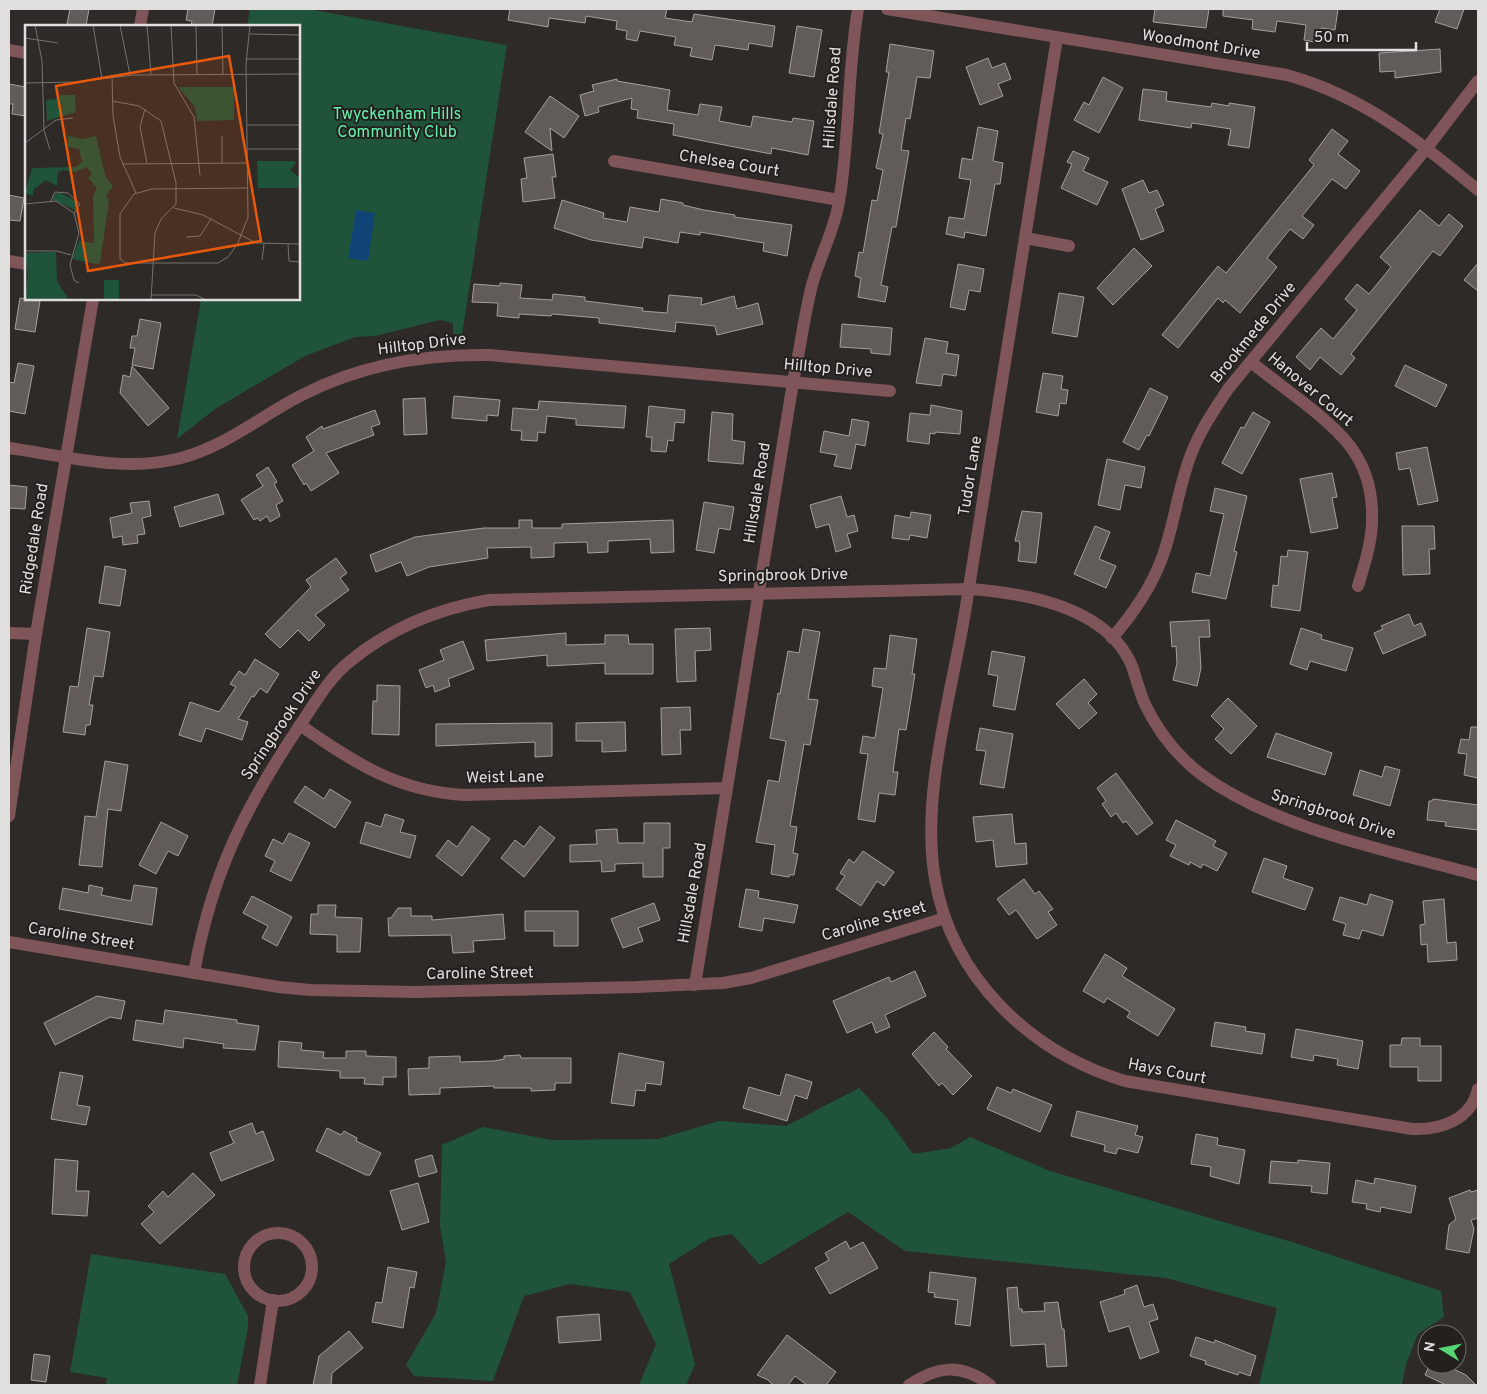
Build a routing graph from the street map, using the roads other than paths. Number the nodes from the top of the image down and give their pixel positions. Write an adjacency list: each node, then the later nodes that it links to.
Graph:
1 (143, 9): 4 (street)
2 (858, 9): 12 (street, Hillsdale Road)
3 (887, 9): 5 (street, Woodmont Drive)
4 (140, 25)
5 (1057, 38): 9 (street, Woodmont Drive); 13 (street, Tudor Lane)
6 (9, 50): 7 (street)
7 (25, 53)
8 (1478, 81): 9 (street, Brookmede Drive)
9 (1426, 149): 11 (street, Woodmont Drive); 18 (street, Brookmede Drive)
10 (614, 161): 12 (street, Chelsea Court)
11 (1478, 190)
12 (839, 200): 19 (street, Hillsdale Road)
13 (1025, 238): 14 (street); 24 (street, Tudor Lane)
14 (1069, 246)
15 (9, 261): 16 (street)
16 (25, 264)
17 (93, 300): 22 (street, Ridgedale Road)
18 (1251, 362): 23 (street, Hanover Court); 28 (street, Brookmede Drive)
19 (793, 382): 20 (street, Hilltop Drive); 22 (street, Hilltop Drive); 25 (street, Hillsdale Road)
20 (890, 391)
21 (9, 448): 22 (street, Hilltop Drive)
22 (66, 456): 27 (street, Ridgedale Road)
23 (1358, 586)
24 (969, 589): 25 (street, Springbrook Drive); 28 (street, Springbrook Drive); 34 (street, Tudor Lane)
25 (758, 592): 29 (street, Springbrook Drive); 30 (street, Hillsdale Road)
26 (9, 632): 27 (street)
27 (36, 634): 31 (street, Ridgedale Road)
28 (1112, 638): 33 (street, Springbrook Drive)
29 (300, 725): 30 (street, Weist Lane); 36 (street, Springbrook Drive)
30 (727, 788): 37 (street, Hillsdale Road)
31 (10, 798): 32 (street, Ridgedale Road)
32 (9, 816)
33 (1478, 875)
34 (945, 918): 37 (street, Caroline Street); 38 (street, Hays Court)
35 (9, 942): 36 (street, Caroline Street)
36 (194, 973): 37 (street, Caroline Street)
37 (695, 985)
38 (1478, 1088)
39 (272, 1300): 39 (street); 40 (street)
40 (260, 1385)
41 (909, 1385): 42 (street)
42 (990, 1385)

